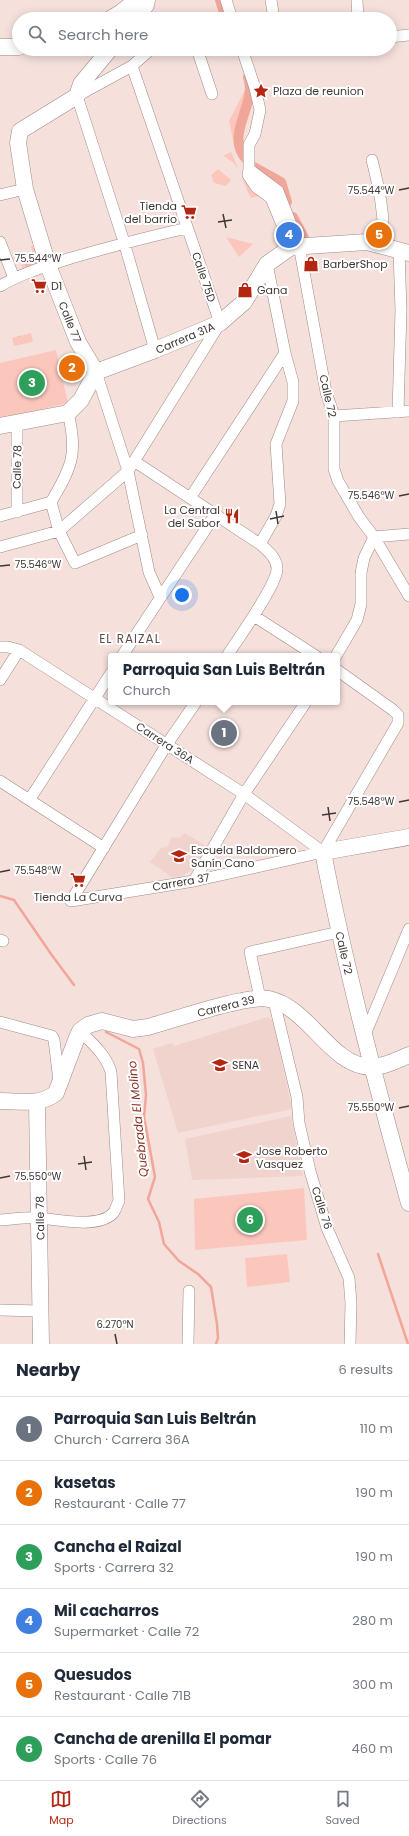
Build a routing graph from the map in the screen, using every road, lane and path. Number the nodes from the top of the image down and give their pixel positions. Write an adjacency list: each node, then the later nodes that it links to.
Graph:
1 (137, 0): 6 (street)
2 (147, 0): 7 (street)
3 (226, 0): 8 (street)
4 (271, 0): 9 (street)
5 (357, 0): 10 (street)
6 (121, 12)
7 (140, 12)
8 (230, 12)
9 (273, 12)
10 (358, 12)
11 (409, 35): 12 (street)
12 (397, 36)
13 (0, 47): 14 (street)
14 (12, 47)
15 (104, 56): 21 (street)
16 (143, 56): 19 (street)
17 (199, 56): 20 (street)
18 (244, 56): 29 (street, Calle 72)
19 (132, 66): 21 (street); 25 (street, Calle 75D)
20 (212, 94)
21 (77, 96): 23 (street, Calle 77); 27 (street)
22 (372, 160): 28 (street)
23 (25, 189): 24 (street); 32 (street, Calle 77)
24 (0, 195)
25 (187, 228): 27 (street); 35 (street, Calle 75D)
26 (0, 242): 33 (street)
27 (124, 242): 32 (street); 36 (street)
28 (382, 244): 29 (street); 30 (street)
29 (295, 246): 31 (street, Carrera 31A); 41 (street, Calle 72)
30 (404, 252): 39 (street)
31 (268, 264): 35 (street, Carrera 31A); 37 (street)
32 (48, 265): 33 (street); 38 (street, Calle 77)
33 (14, 278): 34 (street)
34 (0, 286)
35 (220, 323): 36 (street, Carrera 31A); 44 (street)
36 (155, 350): 38 (street, Carrera 31A)
37 (285, 354): 46 (street); 55 (street)
38 (96, 372): 40 (street); 45 (street, Calle 77)
39 (404, 412): 41 (street)
40 (68, 413): 42 (street); 47 (street)
41 (334, 416): 54 (street, Calle 72)
42 (18, 422): 43 (street); 48 (street, Calle 78)
43 (0, 426)
44 (134, 461): 45 (street); 46 (street)
45 (128, 471): 51 (street); 53 (street, Calle 77)
46 (190, 498): 49 (street)
47 (50, 502): 48 (street); 51 (street)
48 (17, 512): 50 (street)
49 (215, 515): 55 (street); 58 (street)
50 (0, 516)
51 (59, 531): 53 (street); 56 (street)
52 (409, 534): 54 (street)
53 (142, 535): 58 (street, Calle 77)
54 (374, 537): 57 (street, Calle 72); 65 (street)
55 (260, 544): 59 (street)
56 (0, 547)
57 (409, 596)
58 (160, 597): 62 (street)
59 (254, 616): 63 (street); 64 (street)
60 (0, 647): 61 (street, Carrera 36A)
61 (19, 650): 68 (street); 69 (street, Carrera 36A)
62 (124, 653)
63 (229, 653)
64 (311, 653)
65 (338, 653)
66 (340, 672): 78 (street)
67 (108, 678): 69 (street)
68 (0, 680)
69 (95, 698): 72 (street, Carrera 36A); 75 (street)
70 (194, 705): 72 (street)
71 (304, 705): 74 (street)
72 (167, 744): 74 (street, Carrera 36A); 77 (street)
73 (0, 781): 75 (street)
74 (244, 794): 78 (street, Carrera 36A); 79 (street)
75 (30, 799): 77 (street)
76 (409, 837): 78 (street, Carrera 37)
77 (104, 848): 79 (street, Carrera 37)
78 (323, 852): 79 (street, Carrera 37); 81 (street, Calle 72)
79 (194, 881)
80 (409, 929): 85 (street)
81 (338, 932): 82 (street, Calle 76); 85 (street, Calle 72)
82 (267, 999): 84 (street, Carrera 39); 87 (street); 99 (street, Calle 76)
83 (0, 1022): 88 (street)
84 (92, 1025): 88 (street); 92 (street)
85 (364, 1038): 87 (street, Calle 72)
86 (409, 1055): 87 (street)
87 (372, 1067): 91 (street, Calle 72)
88 (60, 1084): 90 (street)
89 (0, 1101): 90 (street)
90 (37, 1102): 92 (street, Calle 78)
91 (409, 1204)
92 (40, 1218): 93 (street); 96 (street, Calle 78)
93 (0, 1220)
94 (189, 1291): 98 (street)
95 (0, 1310): 96 (street)
96 (41, 1311): 97 (street, Calle 78)
97 (41, 1344)
98 (188, 1344)
99 (350, 1344)

